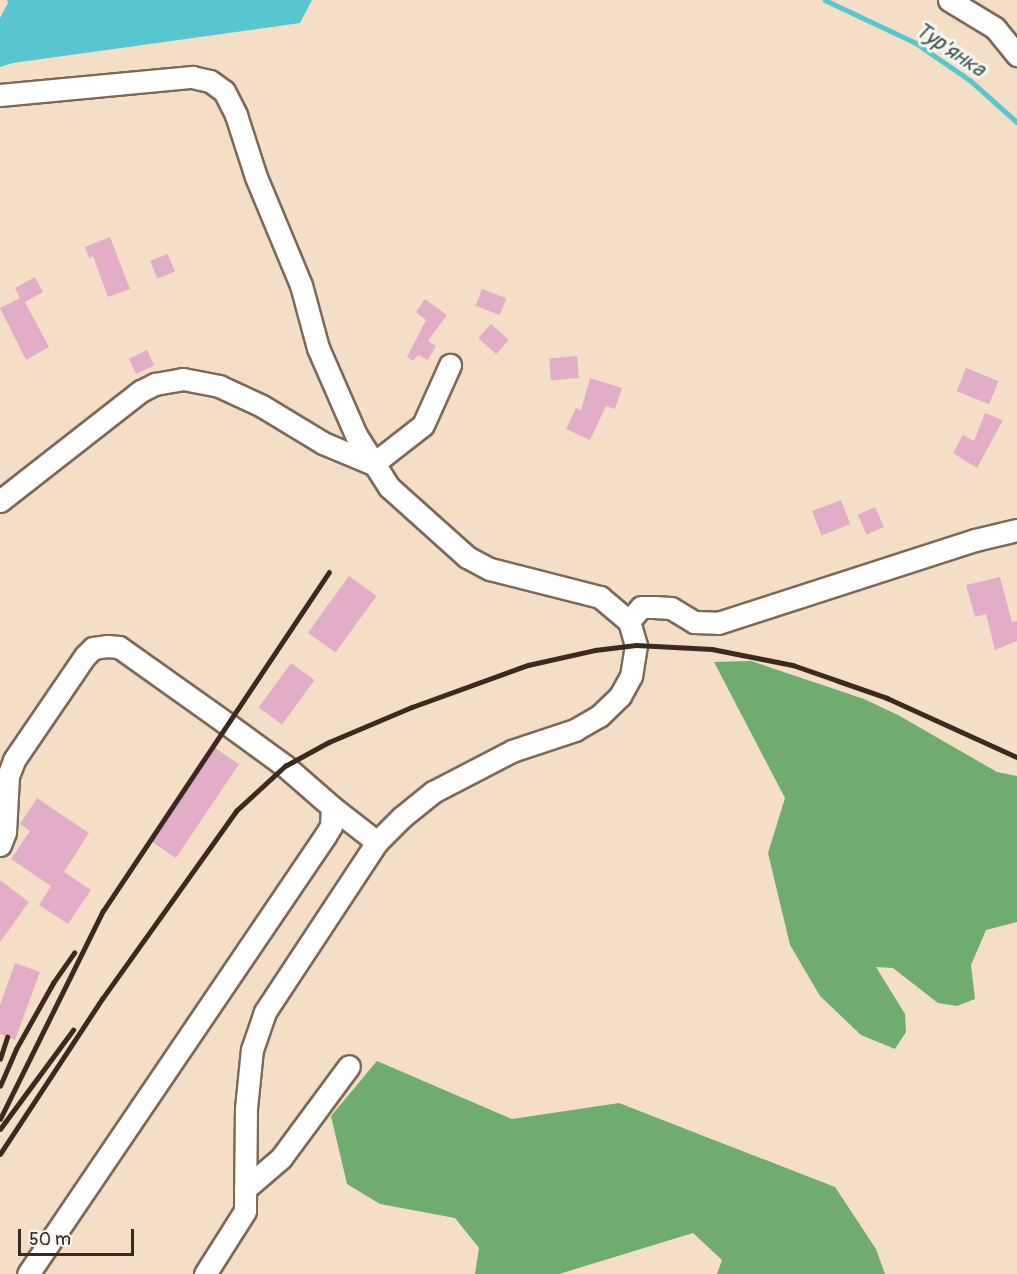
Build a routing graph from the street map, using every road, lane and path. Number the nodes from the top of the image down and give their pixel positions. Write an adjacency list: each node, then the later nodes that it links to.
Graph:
1 (949, 0): 2 (street)
2 (1017, 55)
3 (0, 95): 5 (street)
4 (450, 365): 5 (street)
5 (372, 464): 6 (street); 8 (street)
6 (0, 501)
7 (1017, 530): 8 (street)
8 (629, 621): 10 (street)
9 (332, 807): 10 (street); 11 (street); 14 (street)
10 (377, 842): 13 (street)
11 (0, 845)
12 (349, 1066): 13 (street)
13 (245, 1189): 15 (street)
14 (28, 1274)
15 (204, 1274)

